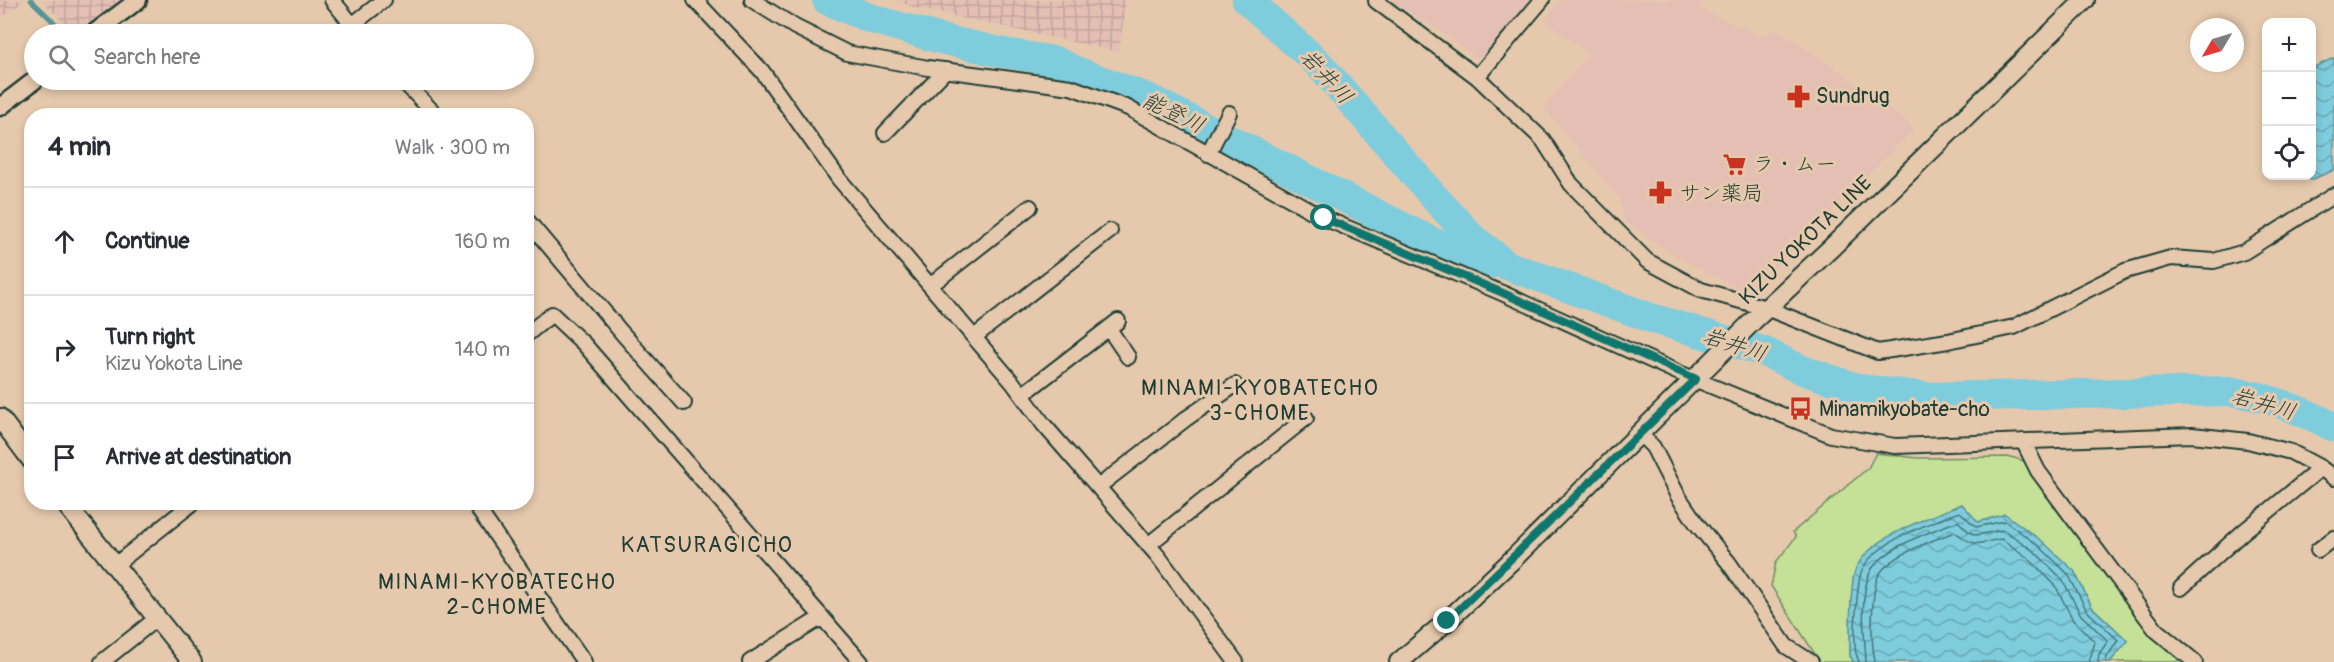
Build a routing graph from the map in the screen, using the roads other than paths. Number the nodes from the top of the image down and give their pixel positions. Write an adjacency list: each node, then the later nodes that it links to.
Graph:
1 (138, 0): 9 (street)
2 (333, 0): 10 (street)
3 (384, 0): 11 (street)
4 (695, 0): 25 (street)
5 (752, 0): 12 (street)
6 (1542, 0): 13 (street)
7 (2085, 0): 26 (main road, KIZU YOKOTA LINE)
8 (1376, 1): 13 (street)
9 (106, 24)
10 (351, 24)
11 (362, 24)
12 (946, 70): 19 (street); 20 (street)
13 (1477, 77): 26 (street)
14 (24, 88): 16 (street)
15 (412, 90): 17 (street)
16 (0, 107)
17 (429, 108)
18 (1228, 116): 20 (street)
19 (885, 133)
20 (1210, 151): 30 (street)
21 (2334, 195): 26 (street)
22 (1030, 207): 25 (street)
23 (534, 230): 33 (street)
24 (1110, 231): 28 (street)
25 (931, 285): 28 (street)
26 (1759, 314): 30 (main road, KIZU YOKOTA LINE)
27 (534, 329): 51 (street)
28 (974, 337): 32 (street)
29 (1128, 357): 32 (street)
30 (1701, 374): 36 (main road, KIZU YOKOTA LINE); 37 (street)
31 (1235, 385): 41 (street)
32 (1022, 395): 41 (street)
33 (684, 403)
34 (0, 418): 38 (main road)
35 (1306, 418): 46 (street)
36 (1640, 434): 58 (main road, KIZU YOKOTA LINE); 59 (street)
37 (2024, 441): 39 (street); 60 (street)
38 (24, 450)
39 (2321, 468): 40 (street); 49 (street)
40 (2334, 478)
41 (1098, 487): 46 (street)
42 (70, 510): 48 (main road)
43 (184, 510): 48 (street)
44 (479, 510): 54 (street)
45 (2334, 538): 47 (street)
46 (1148, 544): 57 (street)
47 (2318, 550)
48 (115, 565): 50 (main road)
49 (2181, 588)
50 (157, 618): 52 (street); 53 (main road)
51 (822, 618): 55 (street); 56 (street)
52 (102, 662)
53 (192, 662)
54 (584, 662)
55 (750, 662)
56 (861, 662)
57 (1236, 662)
58 (1399, 662)
59 (1812, 662)
60 (2195, 662)

